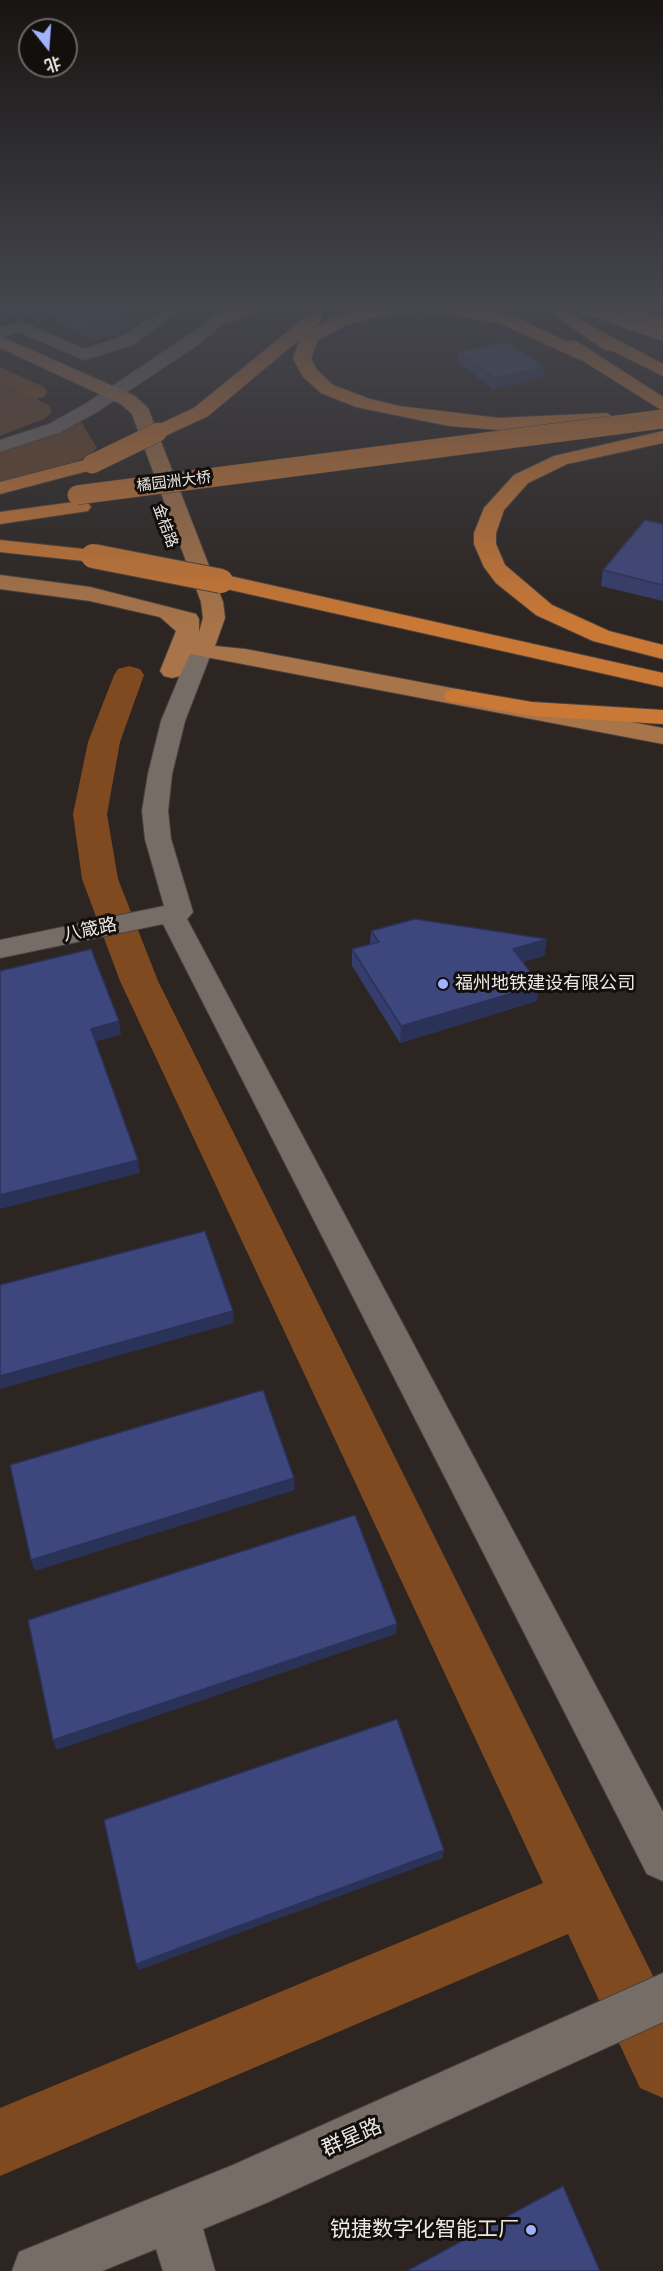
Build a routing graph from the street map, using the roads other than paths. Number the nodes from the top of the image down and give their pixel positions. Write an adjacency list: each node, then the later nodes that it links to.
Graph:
1 (79, 413): 12 (street)
2 (122, 413): 20 (main road, 金桔路)
3 (141, 413): 21 (main road)
4 (180, 413): 9 (highway)
5 (199, 413): 9 (highway)
6 (405, 413): 7 (highway)
7 (663, 414)
8 (663, 419): 14 (highway, 橘园洲大桥, bridge)
9 (158, 432): 13 (highway, bridge)
10 (663, 432): 14 (highway, 橘园洲大桥)
11 (663, 437): 22 (highway)
12 (0, 446)
13 (0, 488)
14 (79, 501): 15 (highway); 16 (highway)
15 (0, 505)
16 (0, 518)
17 (0, 546): 18 (highway, bridge)
18 (221, 581): 23 (highway); 25 (highway)
19 (0, 582): 20 (main road)
20 (188, 629): 21 (main road); 24 (main road, 金桔路)
21 (201, 651): 26 (main road); 29 (street)
22 (663, 652)
23 (663, 662)
24 (172, 671): 29 (street)
25 (663, 680)
26 (456, 696): 27 (highway); 28 (main road)
27 (663, 717)
28 (663, 736)
29 (162, 915): 30 (street, 八箴路); 31 (street)
30 (0, 949)
31 (663, 1858)
32 (660, 1998): 33 (street, 群星路)
33 (173, 2217): 34 (street, 群星路); 35 (street)
34 (38, 2271)
35 (189, 2271)

